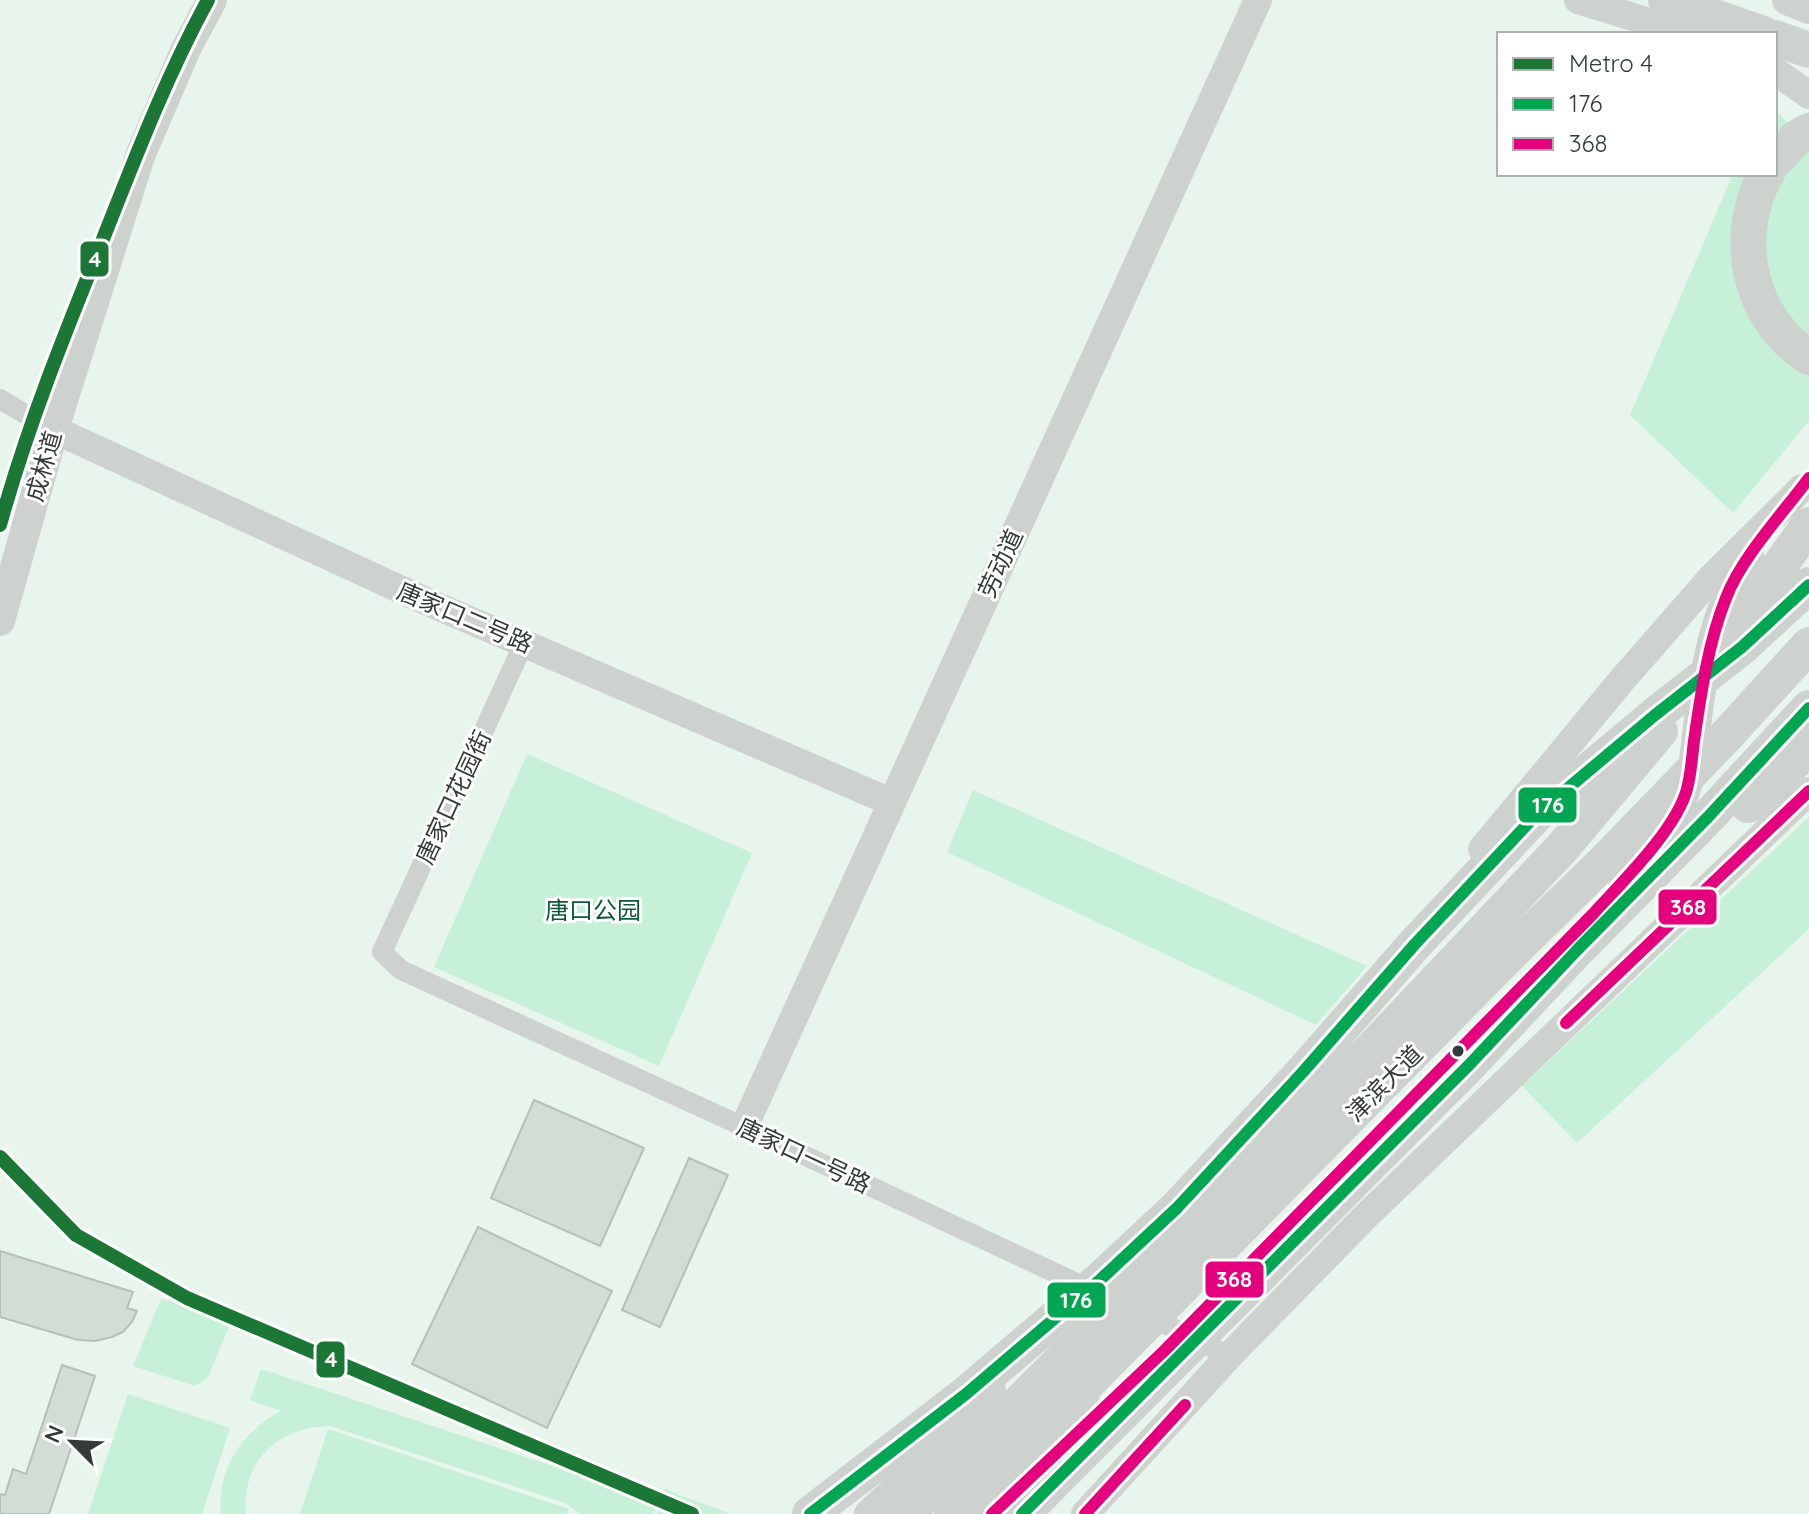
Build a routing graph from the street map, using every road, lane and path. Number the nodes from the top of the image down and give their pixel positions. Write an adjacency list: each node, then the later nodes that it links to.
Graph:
1 (192, 0): 19 (main road, 成林道)
2 (212, 0): 19 (main road, 成林道)
3 (1258, 0): 32 (street, 劳动道)
4 (1578, 0): 8 (street)
5 (1666, 0): 9 (highway)
6 (1787, 0): 7 (main road)
7 (1809, 9)
8 (1682, 32)
9 (1757, 32)
10 (1777, 39): 11 (highway)
11 (1809, 50)
12 (1777, 72): 13 (street)
13 (1809, 95)
14 (1809, 131): 15 (highway)
15 (1777, 159)
16 (1766, 176): 17 (highway)
17 (1809, 357)
18 (0, 399): 19 (street)
19 (48, 426): 22 (main road, 成林道); 24 (main road, 成林道); 26 (street, 唐家口二号路)
20 (1805, 483): 36 (street); 37 (street)
21 (1809, 525): 41 (highway)
22 (0, 574)
23 (1809, 585): 39 (highway)
24 (0, 621)
25 (1809, 629): 29 (highway)
26 (524, 643): 32 (street, 唐家口二号路); 33 (street, 唐家口花园街)
27 (1809, 645): 29 (highway, 津滨大道)
28 (1809, 708): 34 (highway, 津滨大道)
29 (1727, 735): 42 (highway, 津滨大道)
30 (1809, 748): 34 (highway)
31 (1809, 791): 38 (street)
32 (891, 802): 35 (street, 劳动道)
33 (382, 952): 35 (street, 唐家口一号路)
34 (1469, 1065): 44 (highway, 津滨大道)
35 (744, 1127): 36 (street, 唐家口一号路)
36 (1083, 1286): 37 (street, 唐家口一号路); 40 (street)
37 (1182, 1332): 38 (street, 唐家口一号路); 43 (street)
38 (1229, 1356): 45 (street)
39 (810, 1514)
40 (868, 1514)
41 (906, 1514)
42 (952, 1514)
43 (992, 1514)
44 (1022, 1514)
45 (1085, 1514)

